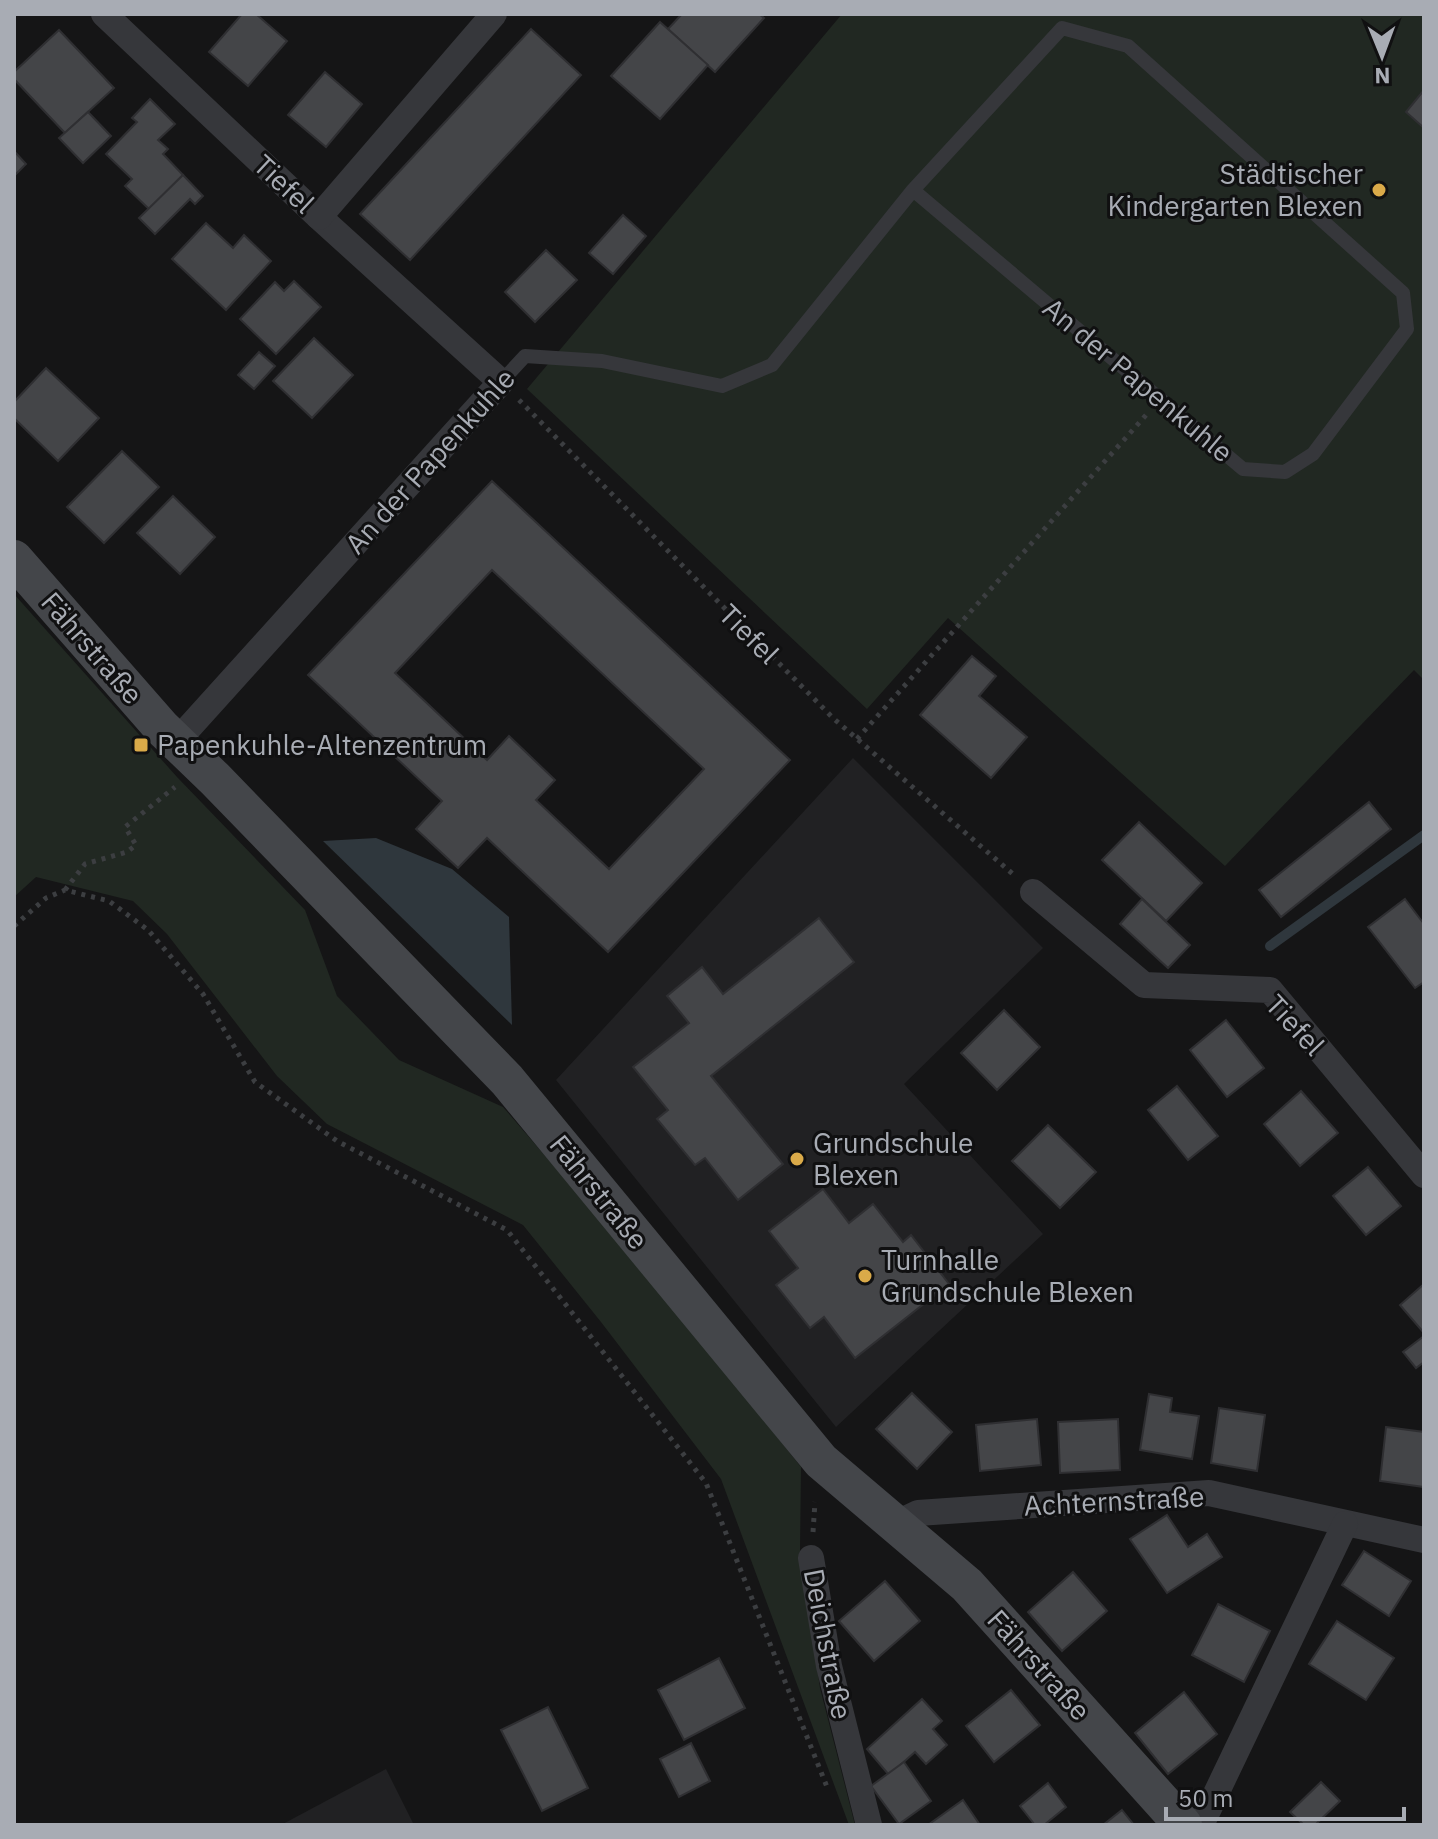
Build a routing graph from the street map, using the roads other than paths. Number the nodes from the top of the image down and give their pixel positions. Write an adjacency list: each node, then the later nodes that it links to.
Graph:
1 (104, 14): 4 (street, Tiefel)
2 (494, 14): 4 (street)
3 (913, 190): 3 (lane, An der Papenkuhle); 5 (lane, An der Papenkuhle)
4 (319, 217): 5 (street, Tiefel)
5 (501, 382): 7 (street, An der Papenkuhle)
6 (14, 559): 7 (street, Fährstraße)
7 (188, 754): 10 (street, Fährstraße)
8 (1033, 892): 9 (street, Tiefel)
9 (1424, 1175)
10 (897, 1523): 11 (street, Achternstraße); 15 (street, Fährstraße)
11 (1345, 1524): 12 (street, Achternstraße); 16 (street)
12 (1424, 1540)
13 (811, 1558): 14 (street, Deichstraße)
14 (869, 1825)
15 (1183, 1825)
16 (1201, 1825)

